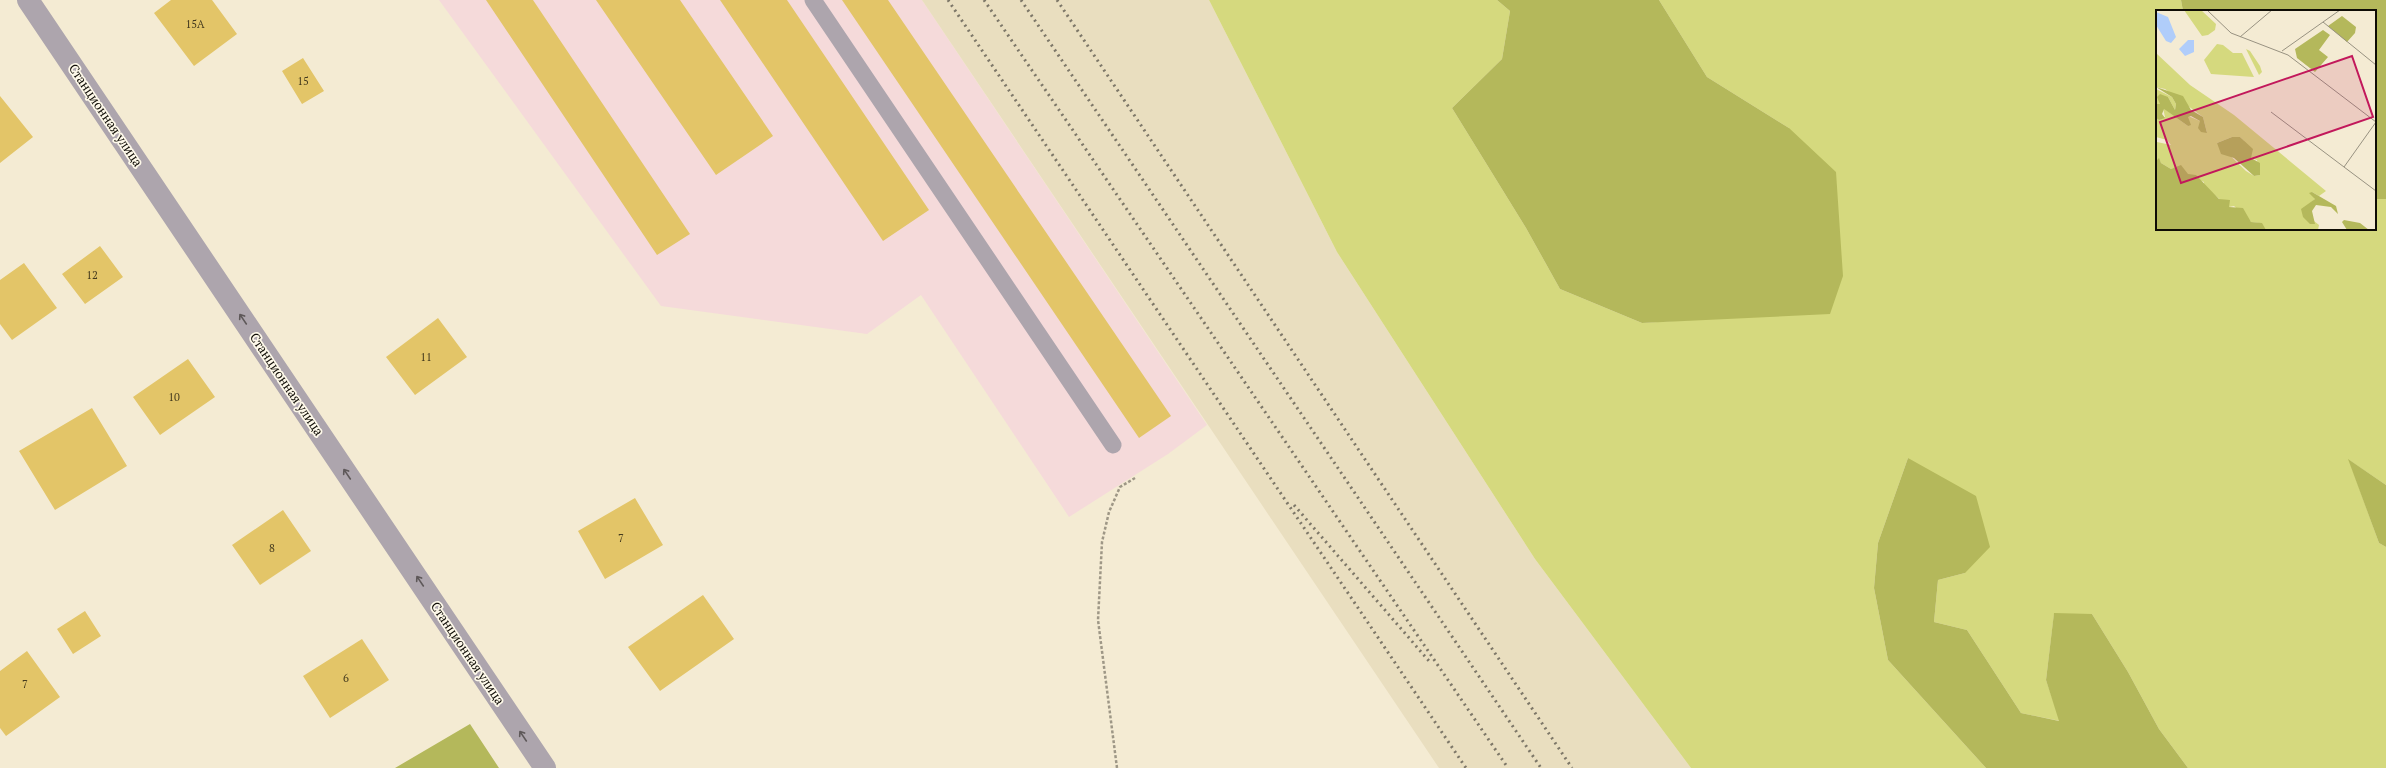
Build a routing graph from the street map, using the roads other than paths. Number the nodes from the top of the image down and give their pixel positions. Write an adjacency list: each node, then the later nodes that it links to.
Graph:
1 (28, 0): 4 (street, Станционная улица, one-way to 1)
2 (813, 0): 3 (lane)
3 (1113, 445)
4 (545, 768)

